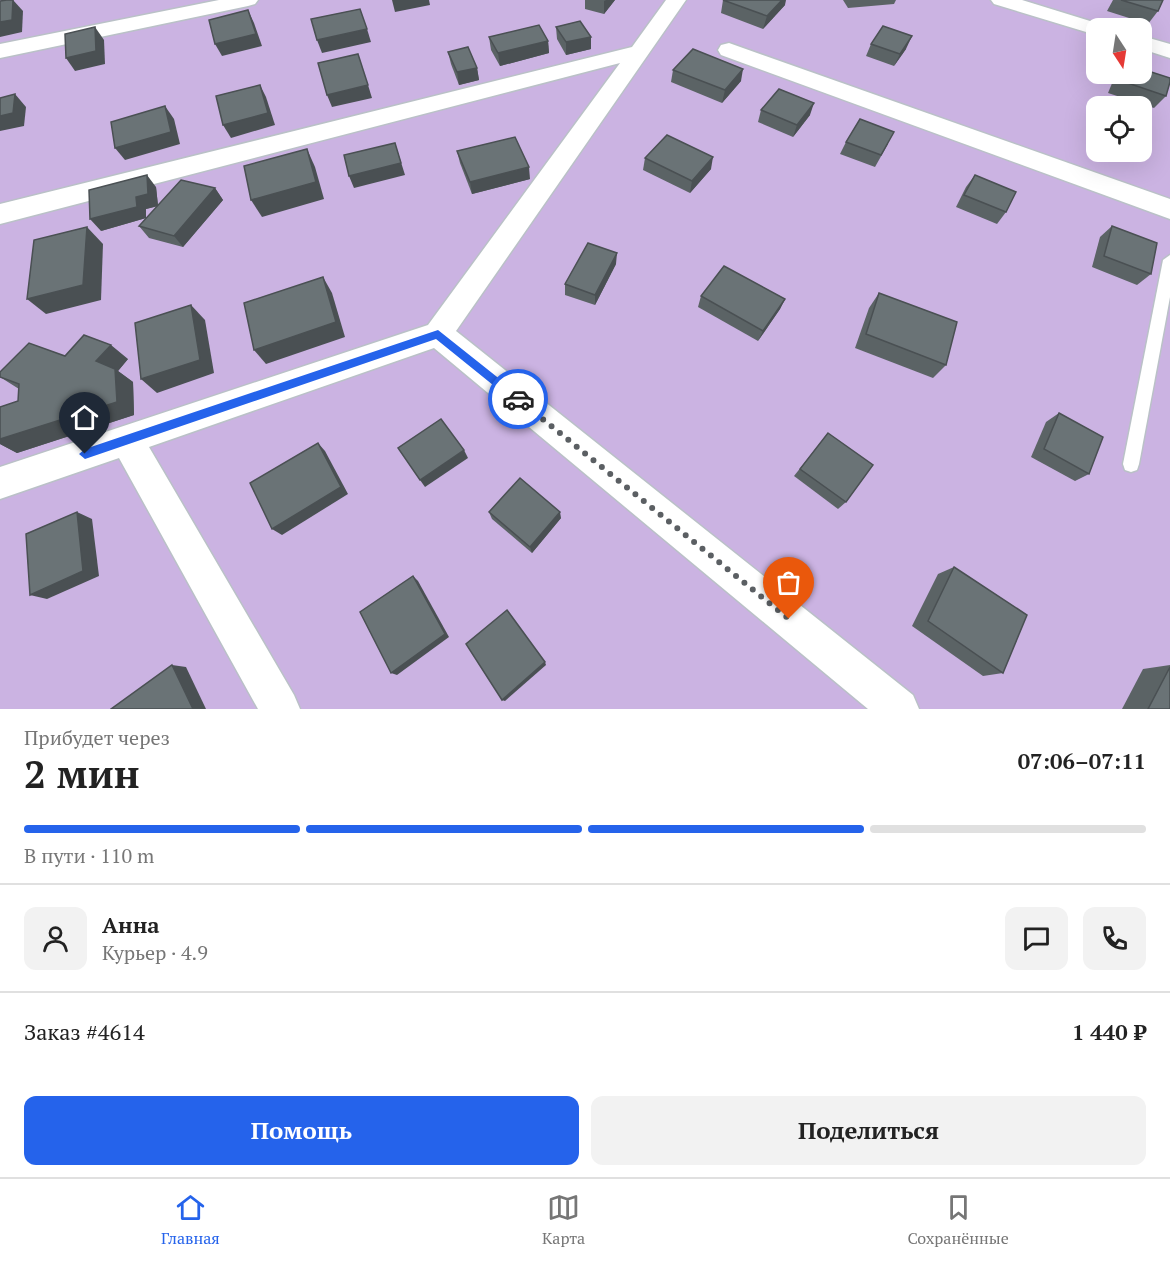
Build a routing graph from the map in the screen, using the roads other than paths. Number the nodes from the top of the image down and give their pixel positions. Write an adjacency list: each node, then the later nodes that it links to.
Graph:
1 (248, 0): 7 (street)
2 (676, 0): 8 (street)
3 (1001, 0): 4 (street)
4 (1086, 26)
5 (1152, 45): 9 (street)
6 (729, 50): 10 (street)
7 (0, 51)
8 (640, 51): 11 (street); 13 (street)
9 (1170, 51)
10 (1170, 209)
11 (0, 214)
12 (1170, 260): 15 (lane)
13 (438, 334): 14 (street); 18 (street)
14 (127, 440): 16 (street); 17 (street)
15 (1131, 464)
16 (0, 483)
17 (280, 709)
18 (899, 709)

